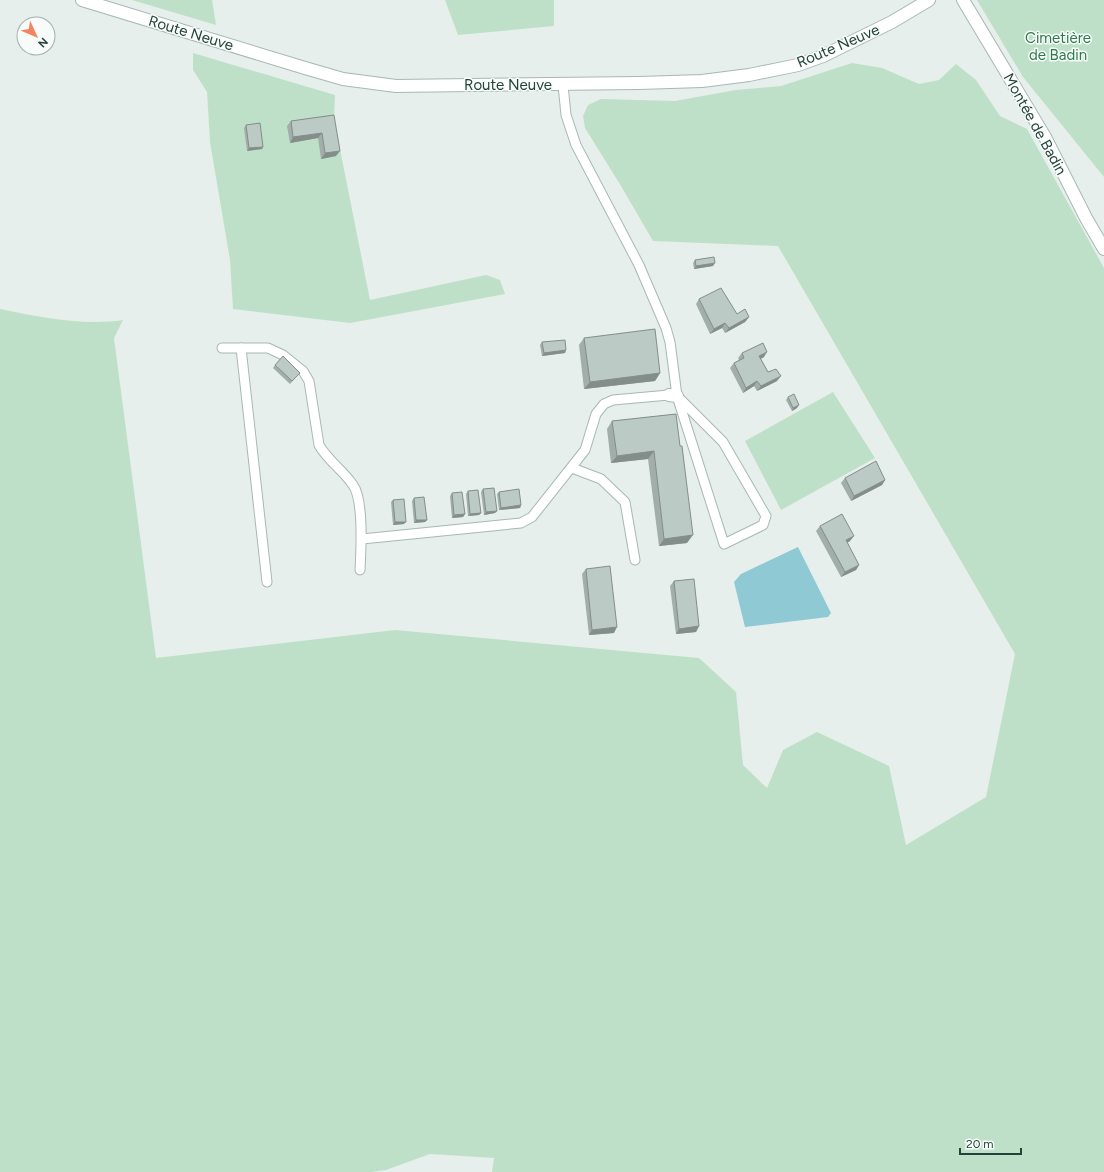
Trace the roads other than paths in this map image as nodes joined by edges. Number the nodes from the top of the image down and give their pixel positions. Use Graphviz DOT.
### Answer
graph roads {
  1 [pos="82,0"];
  2 [pos="929,0"];
  3 [pos="963,0"];
  4 [pos="563,85"];
  5 [pos="1104,249"];
  6 [pos="222,348"];
  7 [pos="241,348"];
  8 [pos="673,396"];
  9 [pos="572,468"];
  10 [pos="362,539"];
  11 [pos="635,560"];
  12 [pos="360,570"];
  13 [pos="267,582"];
  1 -- 4 [label="street, Route Neuve"];
  2 -- 4 [label="street, Route Neuve"];
  3 -- 5 [label="street, Montée de Badin"];
  4 -- 8 [label="lane"];
  6 -- 7 [label="lane"];
  7 -- 10 [label="lane"];
  7 -- 13 [label="lane"];
  8 -- 8 [label="lane"];
  8 -- 9 [label="lane"];
  9 -- 10 [label="lane"];
  9 -- 11 [label="lane"];
  10 -- 12 [label="lane"];
}
